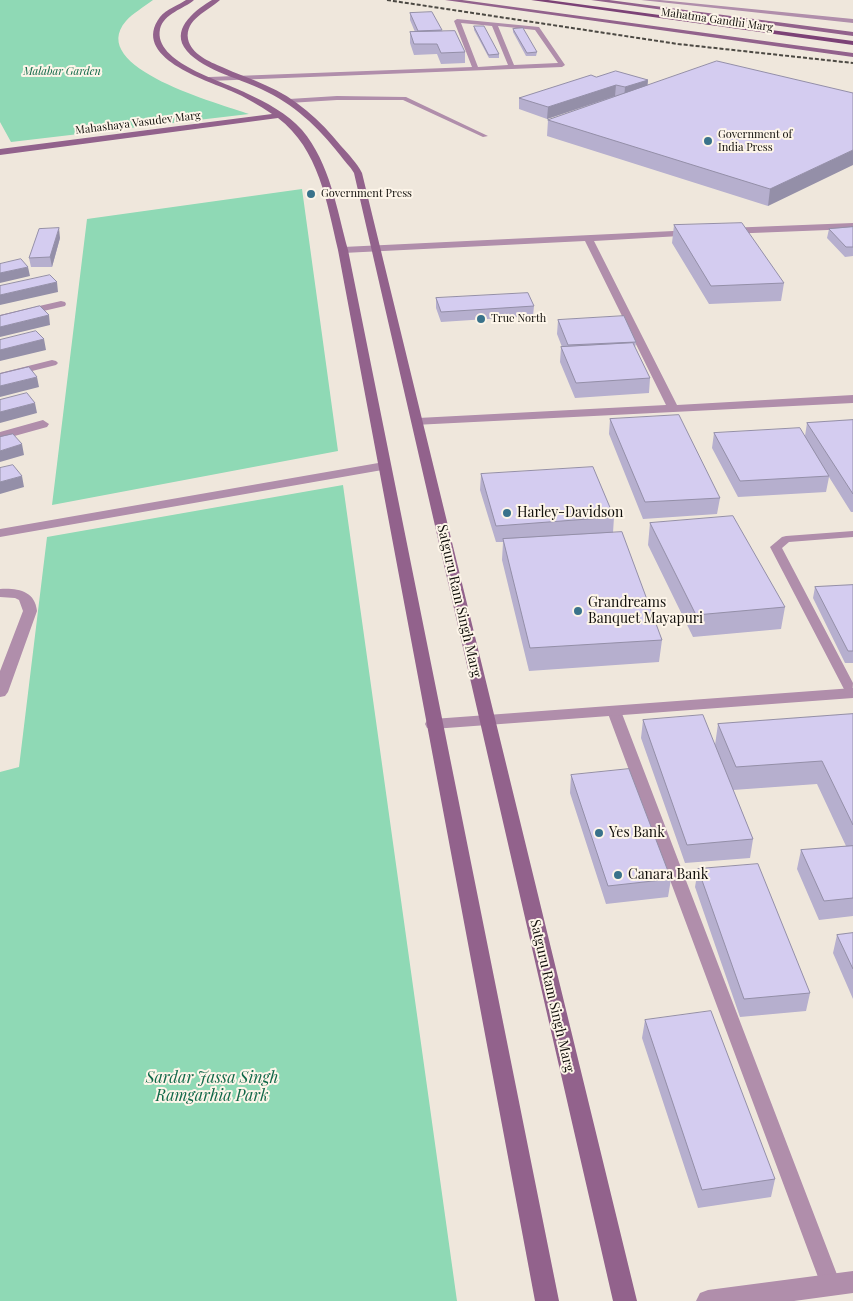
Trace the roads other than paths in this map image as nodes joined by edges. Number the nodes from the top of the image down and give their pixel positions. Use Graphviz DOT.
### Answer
graph roads {
  1 [pos="177,0"];
  2 [pos="190,0"];
  3 [pos="448,0"];
  4 [pos="490,0"];
  5 [pos="534,0"];
  6 [pos="554,0"];
  7 [pos="594,0"];
  8 [pos="644,0"];
  9 [pos="216,1"];
  10 [pos="164,16"];
  11 [pos="853,21"];
  12 [pos="494,24"];
  13 [pos="853,34"];
  14 [pos="853,41"];
  15 [pos="853,48"];
  16 [pos="853,55"];
  17 [pos="512,67"];
  18 [pos="476,69"];
  19 [pos="241,78"];
  20 [pos="209,79"];
  21 [pos="289,101"];
  22 [pos="305,110"];
  23 [pos="278,115"];
  24 [pos="485,136"];
  25 [pos="0,152"];
  26 [pos="853,226"];
  27 [pos="588,238"];
  28 [pos="378,247"];
  29 [pos="343,250"];
  30 [pos="61,304"];
  31 [pos="0,318"];
  32 [pos="52,363"];
  33 [pos="0,376"];
  34 [pos="853,399"];
  35 [pos="673,408"];
  36 [pos="418,422"];
  37 [pos="43,424"];
  38 [pos="0,436"];
  39 [pos="384,466"];
  40 [pos="0,533"];
  41 [pos="853,534"];
  42 [pos="0,593"];
  43 [pos="0,692"];
  44 [pos="852,693"];
  45 [pos="614,711"];
  46 [pos="487,721"];
  47 [pos="434,724"];
  48 [pos="842,1283"];
  49 [pos="547,1301"];
  50 [pos="625,1301"];
  51 [pos="708,1301"];
  1 -- 10 [label="main road"];
  2 -- 10 [label="main road"];
  3 -- 16 [label="main road"];
  4 -- 15 [label="main road, Mahatma Gandhi Marg"];
  5 -- 14 [label="main road, Mahatma Gandhi Marg"];
  6 -- 14 [label="main road, Mahatma Gandhi Marg"];
  7 -- 13 [label="main road, Mahatma Gandhi Marg"];
  8 -- 11 [label="lane"];
  9 -- 19 [label="main road, Satguru Ram Singh Marg"];
  10 -- 20 [label="main road"];
  12 -- 17 [label="lane"];
  12 -- 17 [label="lane"];
  12 -- 18 [label="lane"];
  17 -- 18 [label="lane"];
  18 -- 19 [label="lane"];
  19 -- 20 [label="lane"];
  19 -- 21 [label="main road, Satguru Ram Singh Marg"];
  20 -- 23 [label="main road"];
  21 -- 22 [label="main road, Satguru Ram Singh Marg"];
  21 -- 24 [label="lane"];
  22 -- 23 [label="main road, Mahashaya Vasudev Marg"];
  22 -- 28 [label="main road, Satguru Ram Singh Marg"];
  23 -- 25 [label="main road, Mahashaya Vasudev Marg"];
  23 -- 29 [label="main road"];
  26 -- 27 [label="street"];
  27 -- 28 [label="street"];
  27 -- 35 [label="street"];
  28 -- 29 [label="street"];
  28 -- 36 [label="main road, Satguru Ram Singh Marg"];
  29 -- 39 [label="main road"];
  30 -- 31 [label="street"];
  32 -- 33 [label="street"];
  34 -- 35 [label="street"];
  35 -- 36 [label="street"];
  36 -- 46 [label="main road, Satguru Ram Singh Marg"];
  37 -- 38 [label="street"];
  39 -- 40 [label="street"];
  39 -- 47 [label="main road"];
  41 -- 44 [label="lane"];
  42 -- 43 [label="street"];
  44 -- 45 [label="street"];
  45 -- 46 [label="street"];
  45 -- 48 [label="lane"];
  46 -- 47 [label="street"];
  46 -- 50 [label="main road, Satguru Ram Singh Marg"];
  47 -- 49 [label="main road"];
  48 -- 51 [label="street"];
}
